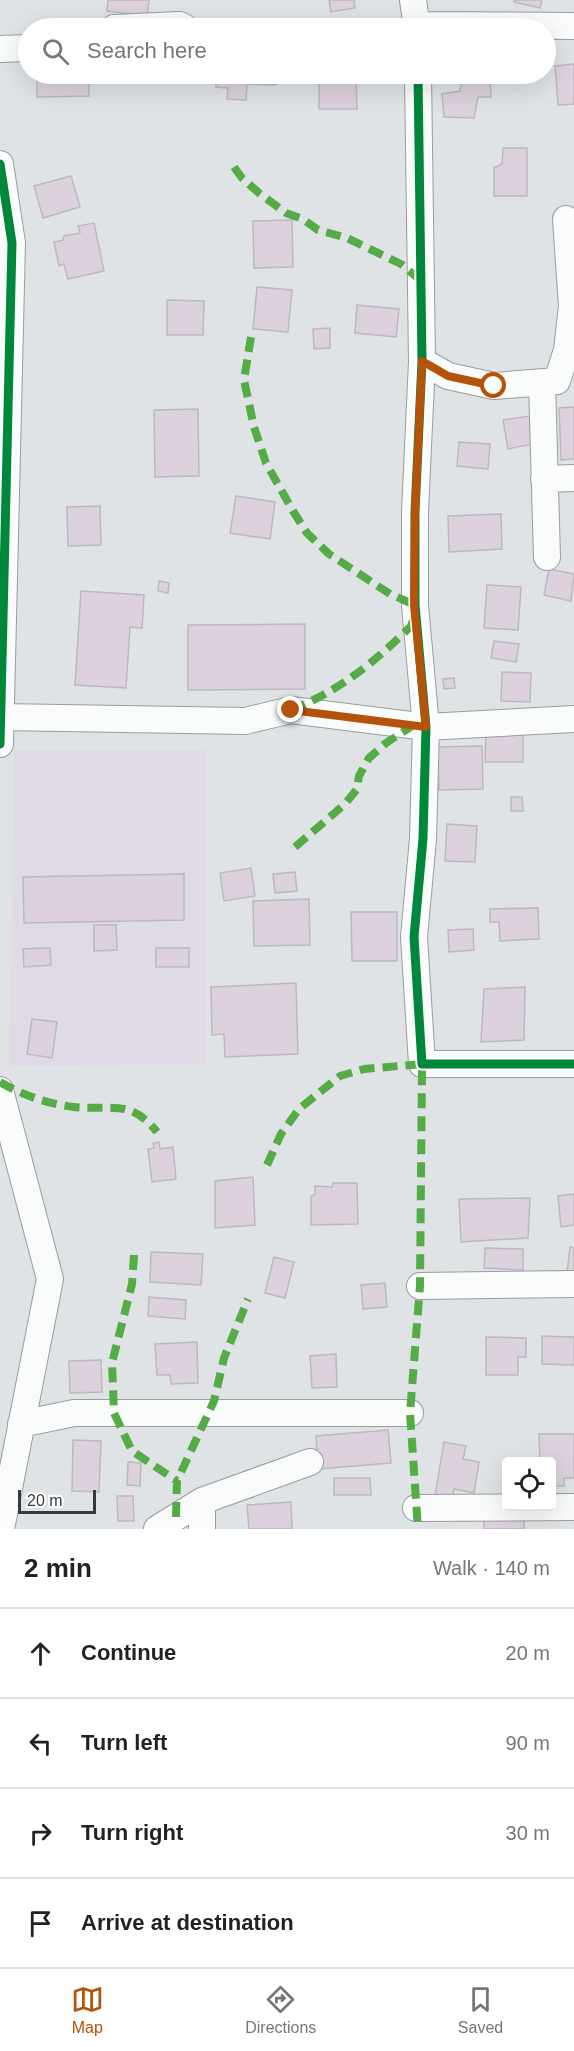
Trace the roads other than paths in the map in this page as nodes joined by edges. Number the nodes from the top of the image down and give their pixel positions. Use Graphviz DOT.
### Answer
graph roads {
  1 [pos="413,0"];
  2 [pos="416,18"];
  3 [pos="556,26"];
  4 [pos="574,26"];
  5 [pos="18,48"];
  6 [pos="0,49"];
  7 [pos="418,84"];
  8 [pos="0,164"];
  9 [pos="566,219"];
  10 [pos="571,246"];
  11 [pos="422,361"];
  12 [pos="558,381"];
  13 [pos="574,478"];
  14 [pos="544,479"];
  15 [pos="548,557"];
  16 [pos="1,717"];
  17 [pos="574,719"];
  18 [pos="426,727"];
  19 [pos="0,744"];
  20 [pos="574,1064"];
  21 [pos="0,1090"];
  22 [pos="574,1284"];
  23 [pos="420,1286"];
  24 [pos="410,1413"];
  25 [pos="21,1424"];
  26 [pos="310,1462"];
  27 [pos="202,1501"];
  28 [pos="574,1507"];
  29 [pos="416,1508"];
  30 [pos="1,1529"];
  31 [pos="157,1529"];
  32 [pos="202,1529"];
  1 -- 2 [label="street"];
  3 -- 4 [label="street"];
  5 -- 6 [label="street"];
  7 -- 11 [label="street"];
  8 -- 16 [label="street"];
  9 -- 10 [label="street"];
  10 -- 12 [label="street"];
  11 -- 12 [label="street"];
  11 -- 18 [label="street"];
  12 -- 14 [label="street"];
  13 -- 14 [label="street"];
  14 -- 15 [label="street"];
  16 -- 18 [label="street"];
  16 -- 19 [label="street"];
  17 -- 18 [label="street"];
  18 -- 20 [label="street"];
  21 -- 25 [label="street"];
  22 -- 23 [label="street"];
  24 -- 25 [label="street"];
  25 -- 30 [label="street"];
  26 -- 27 [label="street"];
  27 -- 31 [label="street"];
  27 -- 32 [label="street"];
  28 -- 29 [label="street"];
}
